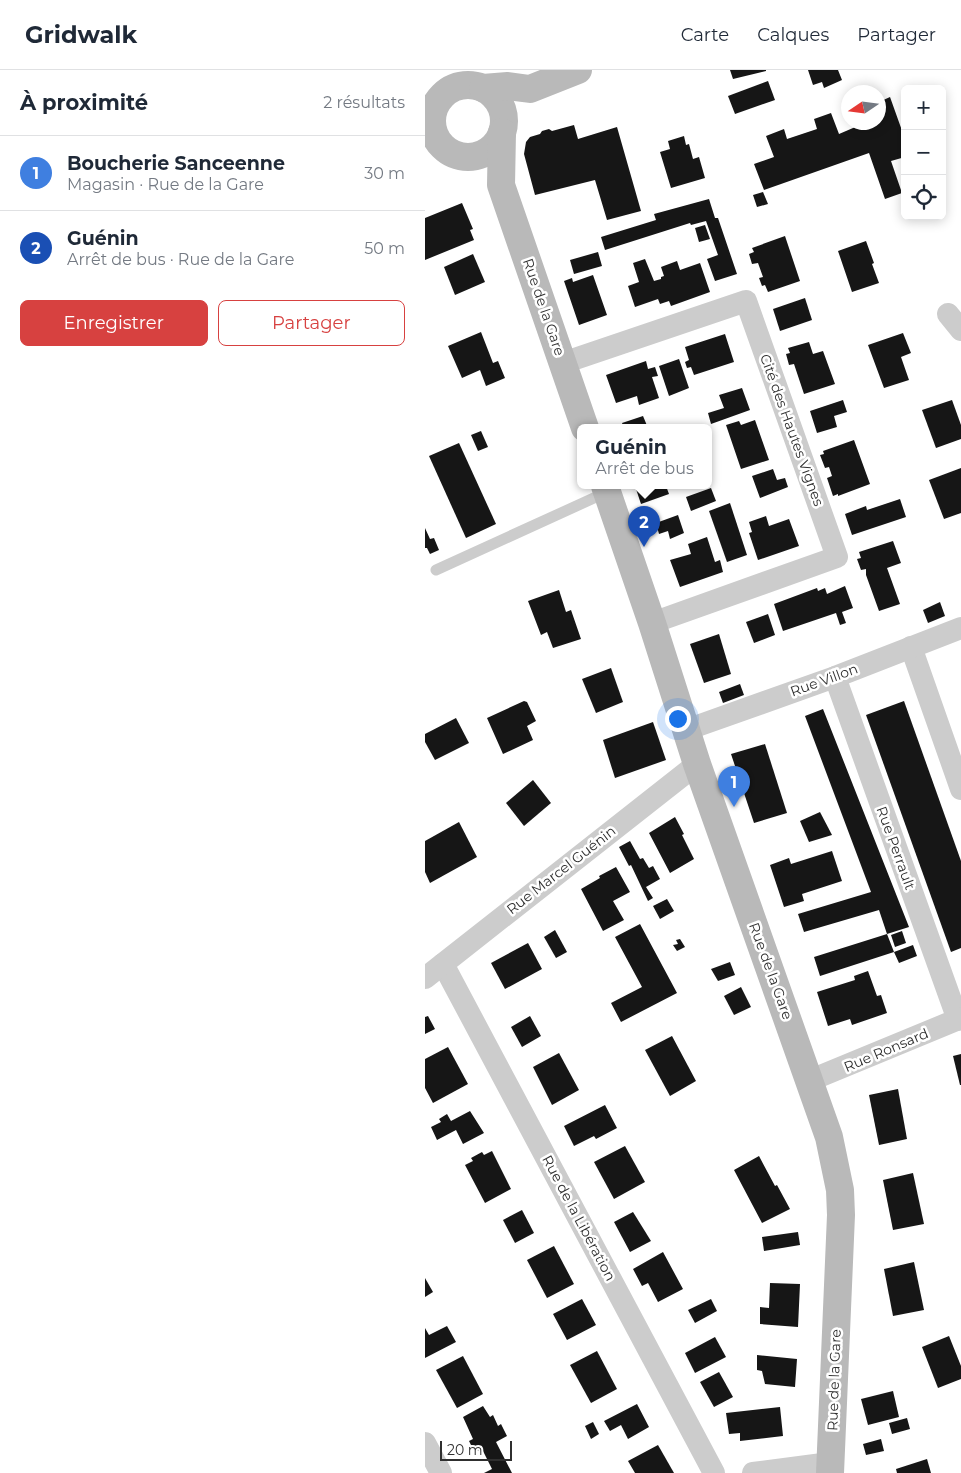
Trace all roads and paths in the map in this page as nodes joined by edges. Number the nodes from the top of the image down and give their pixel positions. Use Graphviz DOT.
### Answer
graph roads {
  1 [pos="578,70"];
  2 [pos="474,81"];
  3 [pos="530,89"];
  4 [pos="437,96"];
  5 [pos="503,128"];
  6 [pos="439,146"];
  7 [pos="501,185"];
  8 [pos="563,363"];
  9 [pos="584,424"];
  10 [pos="606,489"];
  11 [pos="436,570"];
  12 [pos="652,623"];
  13 [pos="961,628"];
  14 [pos="911,647"];
  15 [pos="835,677"];
  16 [pos="686,730"];
  17 [pos="697,764"];
  18 [pos="961,789"];
  19 [pos="443,964"];
  20 [pos="425,978"];
  21 [pos="959,1019"];
  22 [pos="811,1080"];
  23 [pos="425,1443"];
  24 [pos="830,1468"];
  25 [pos="441,1473"];
  26 [pos="714,1473"];
  27 [pos="753,1473"];
  1 -- 3 [label="street"];
  2 -- 3 [label="street"];
  2 -- 4 [label="street"];
  2 -- 5 [label="street"];
  3 -- 5 [label="street"];
  4 -- 6 [label="street"];
  5 -- 6 [label="street"];
  5 -- 7 [label="street, Rue de la Gare"];
  6 -- 7 [label="street"];
  7 -- 8 [label="street, Rue de la Gare"];
  8 -- 9 [label="street, Rue de la Gare"];
  8 -- 12 [label="street, Cité des Hautes Vignes"];
  10 -- 11 [label="lane"];
  10 -- 12 [label="street, Rue de la Gare"];
  12 -- 16 [label="street, Rue de la Gare"];
  13 -- 14 [label="street, Rue Villon"];
  14 -- 15 [label="street, Rue Villon"];
  14 -- 18 [label="street"];
  15 -- 16 [label="street, Rue Villon"];
  15 -- 21 [label="street, Rue Perrault"];
  16 -- 17 [label="street, Rue de la Gare"];
  17 -- 19 [label="street, Rue Marcel Guénin"];
  17 -- 22 [label="street, Rue de la Gare"];
  19 -- 20 [label="street, Rue Marcel Guénin"];
  19 -- 26 [label="street, Rue de la Libération"];
  21 -- 22 [label="street, Rue Ronsard"];
  22 -- 24 [label="street, Rue de la Gare"];
  23 -- 25 [label="street"];
  24 -- 27 [label="street"];
}
